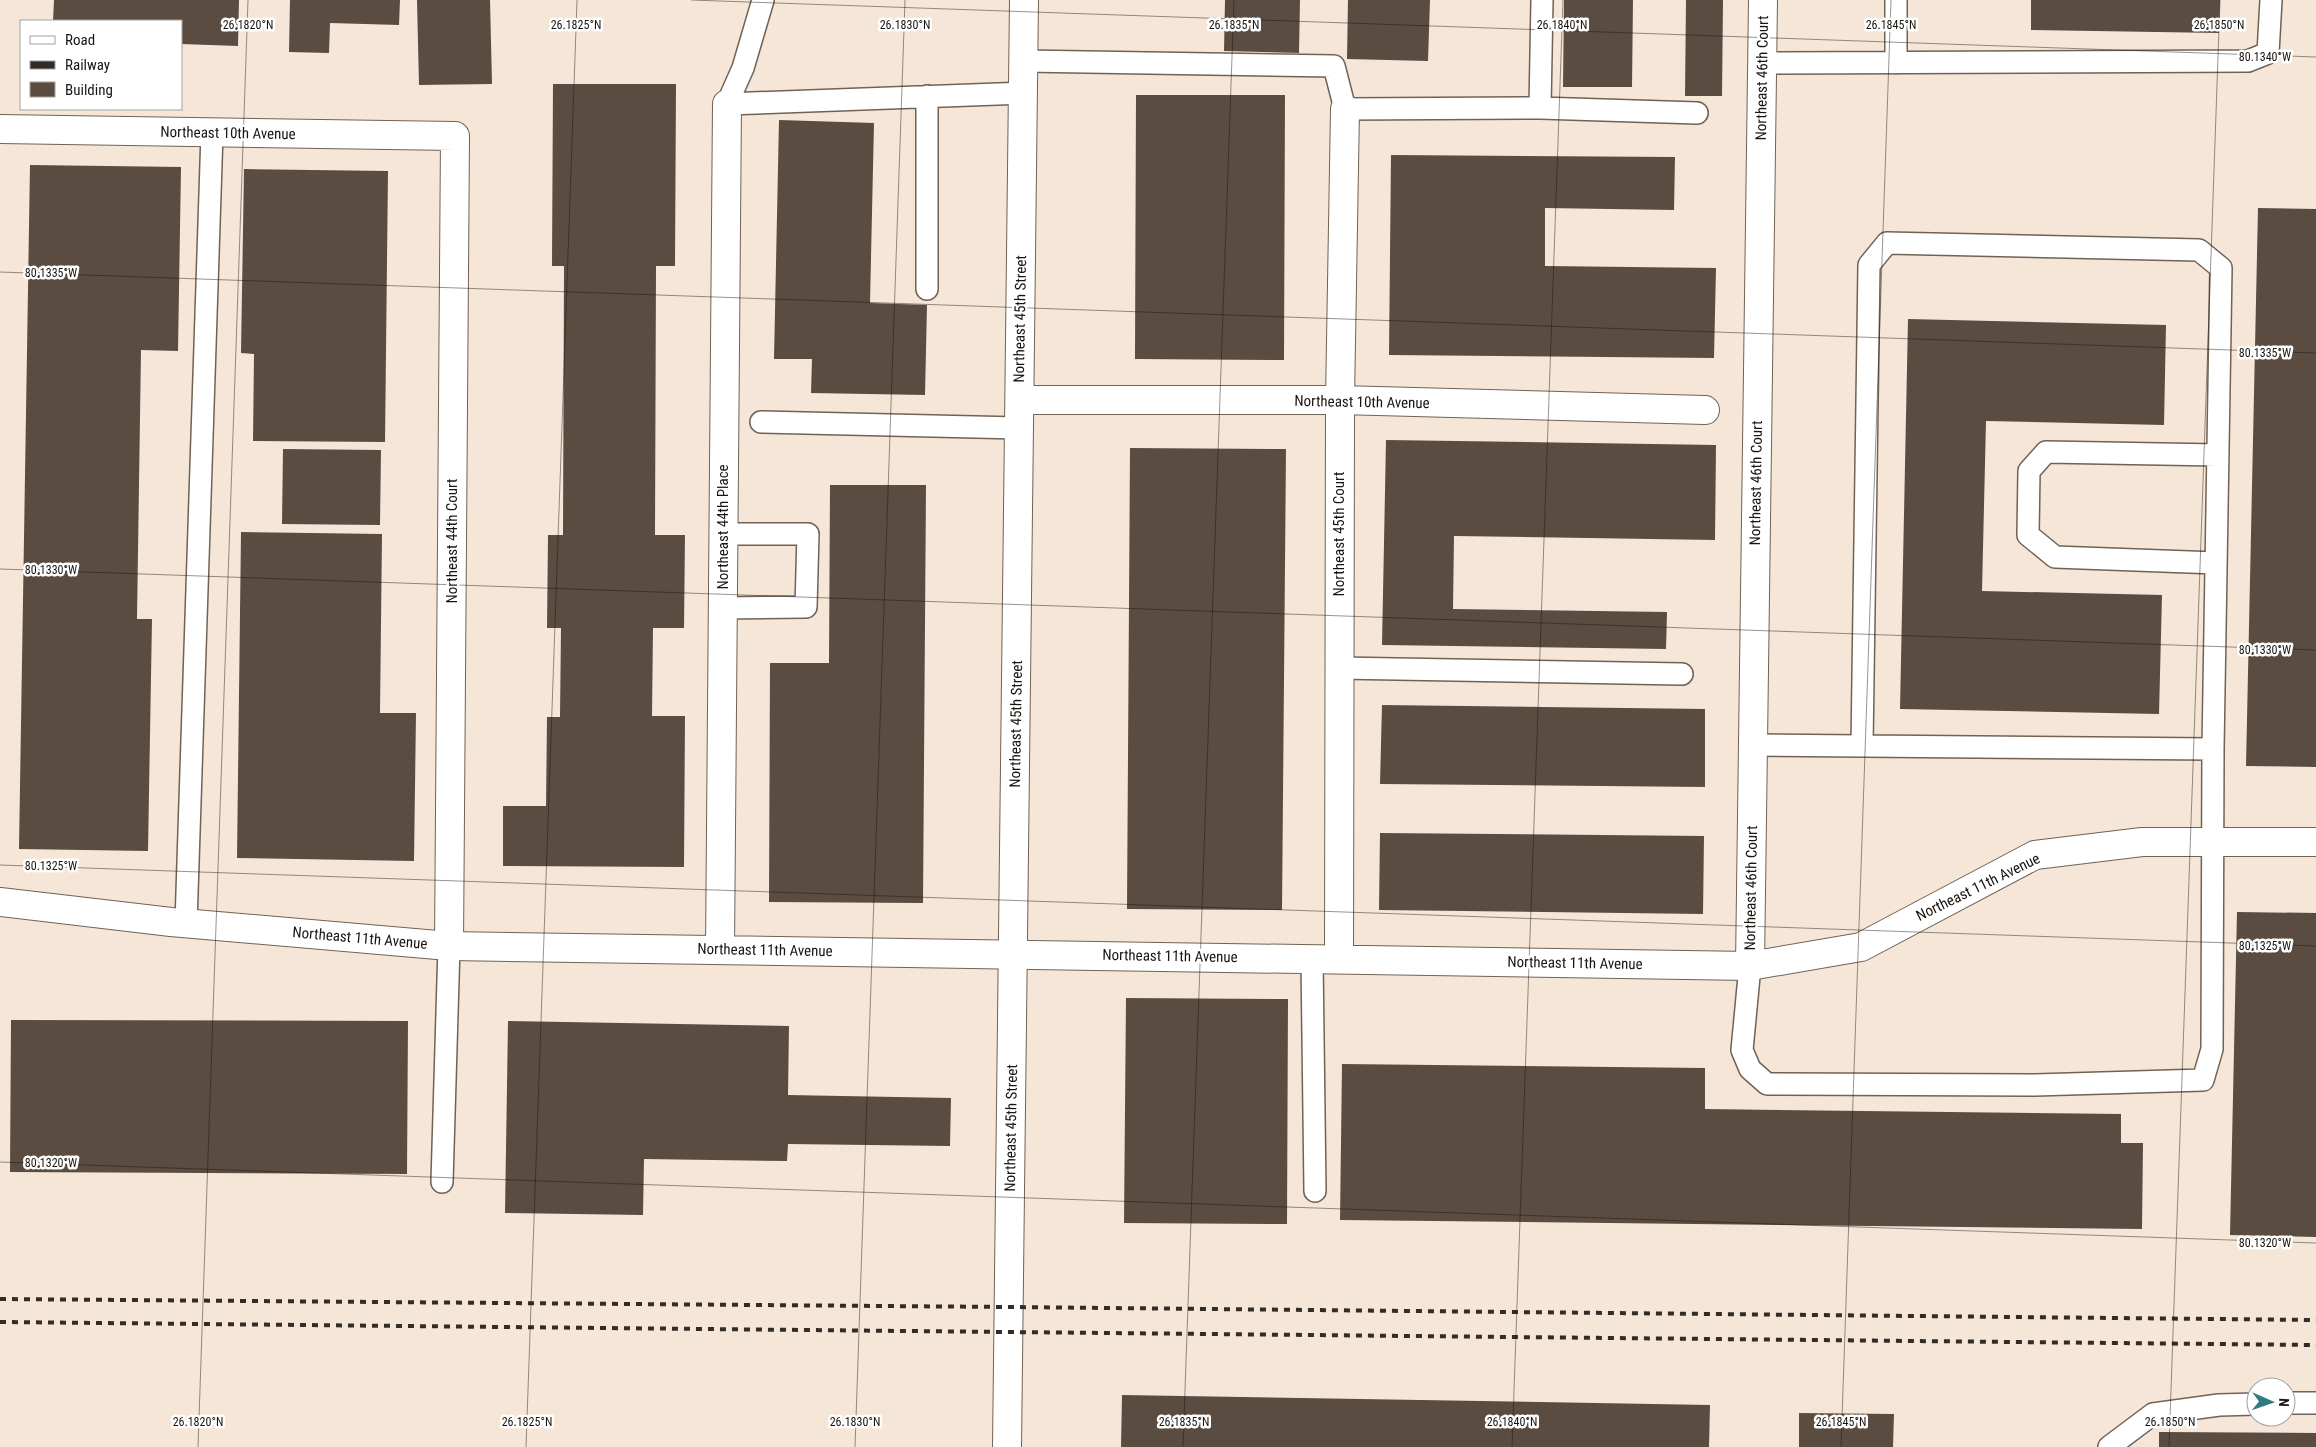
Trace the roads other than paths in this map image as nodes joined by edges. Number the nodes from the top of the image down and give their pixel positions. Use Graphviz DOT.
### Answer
graph roads {
  1 [pos="764,0"];
  2 [pos="1024,0"];
  3 [pos="1542,0"];
  4 [pos="1763,0"];
  5 [pos="1896,0"];
  6 [pos="2271,0"];
  7 [pos="1024,61"];
  8 [pos="1896,63"];
  9 [pos="1762,64"];
  10 [pos="1023,93"];
  11 [pos="927,96"];
  12 [pos="727,104"];
  13 [pos="1540,108"];
  14 [pos="1344,109"];
  15 [pos="1697,113"];
  16 [pos="0,129"];
  17 [pos="212,133"];
  18 [pos="455,136"];
  19 [pos="927,289"];
  20 [pos="1020,400"];
  21 [pos="1340,400"];
  22 [pos="1705,410"];
  23 [pos="761,422"];
  24 [pos="1019,428"];
  25 [pos="2218,455"];
  26 [pos="723,534"];
  27 [pos="2216,563"];
  28 [pos="722,608"];
  29 [pos="1339,668"];
  30 [pos="1682,674"];
  31 [pos="1753,745"];
  32 [pos="1862,746"];
  33 [pos="2213,749"];
  34 [pos="2213,842"];
  35 [pos="2316,842"];
  36 [pos="0,902"];
  37 [pos="186,923"];
  38 [pos="449,946"];
  39 [pos="720,950"];
  40 [pos="1013,953"];
  41 [pos="1325,959"];
  42 [pos="1750,966"];
  43 [pos="442,1182"];
  44 [pos="1315,1191"];
  45 [pos="2316,1403"];
  46 [pos="2246,1404"];
  47 [pos="2296,1404"];
  48 [pos="1007,1447"];
  49 [pos="2109,1447"];
  1 -- 12 [label="lane"];
  2 -- 7 [label="street, Northeast 45th Street"];
  3 -- 13 [label="lane"];
  4 -- 9 [label="street, Northeast 46th Court"];
  5 -- 8 [label="lane"];
  6 -- 8 [label="lane"];
  7 -- 10 [label="street, Northeast 45th Street"];
  7 -- 14 [label="lane"];
  8 -- 9 [label="lane"];
  9 -- 31 [label="street, Northeast 46th Court"];
  10 -- 11 [label="lane"];
  10 -- 20 [label="street, Northeast 45th Street"];
  11 -- 12 [label="lane"];
  11 -- 19 [label="lane"];
  12 -- 26 [label="street, Northeast 44th Place"];
  13 -- 14 [label="lane"];
  13 -- 15 [label="lane"];
  14 -- 21 [label="street, Northeast 45th Court"];
  16 -- 17 [label="street, Northeast 10th Avenue"];
  17 -- 18 [label="street, Northeast 10th Avenue"];
  17 -- 37 [label="lane"];
  18 -- 38 [label="street, Northeast 44th Court"];
  20 -- 21 [label="street, Northeast 10th Avenue"];
  20 -- 24 [label="street, Northeast 45th Street"];
  21 -- 22 [label="street, Northeast 10th Avenue"];
  21 -- 29 [label="street, Northeast 45th Court"];
  23 -- 24 [label="lane"];
  24 -- 40 [label="street, Northeast 45th Street"];
  25 -- 27 [label="lane"];
  25 -- 27 [label="lane"];
  25 -- 32 [label="lane"];
  26 -- 28 [label="street, Northeast 44th Place"];
  26 -- 28 [label="lane"];
  27 -- 33 [label="lane"];
  28 -- 39 [label="street, Northeast 44th Place"];
  29 -- 30 [label="lane"];
  29 -- 41 [label="street, Northeast 45th Court"];
  31 -- 32 [label="lane"];
  31 -- 42 [label="street, Northeast 46th Court"];
  32 -- 33 [label="lane"];
  33 -- 34 [label="lane"];
  34 -- 35 [label="street, Northeast 11th Avenue"];
  34 -- 42 [label="street, Northeast 11th Avenue"];
  34 -- 42 [label="lane"];
  36 -- 37 [label="street, Northeast 11th Avenue"];
  37 -- 38 [label="street, Northeast 11th Avenue"];
  38 -- 39 [label="street, Northeast 11th Avenue"];
  38 -- 43 [label="lane"];
  39 -- 40 [label="street, Northeast 11th Avenue"];
  40 -- 41 [label="street, Northeast 11th Avenue"];
  40 -- 48 [label="street, Northeast 45th Street"];
  41 -- 42 [label="street, Northeast 11th Avenue"];
  41 -- 44 [label="lane"];
  45 -- 47 [label="lane"];
  46 -- 49 [label="lane"];
}
